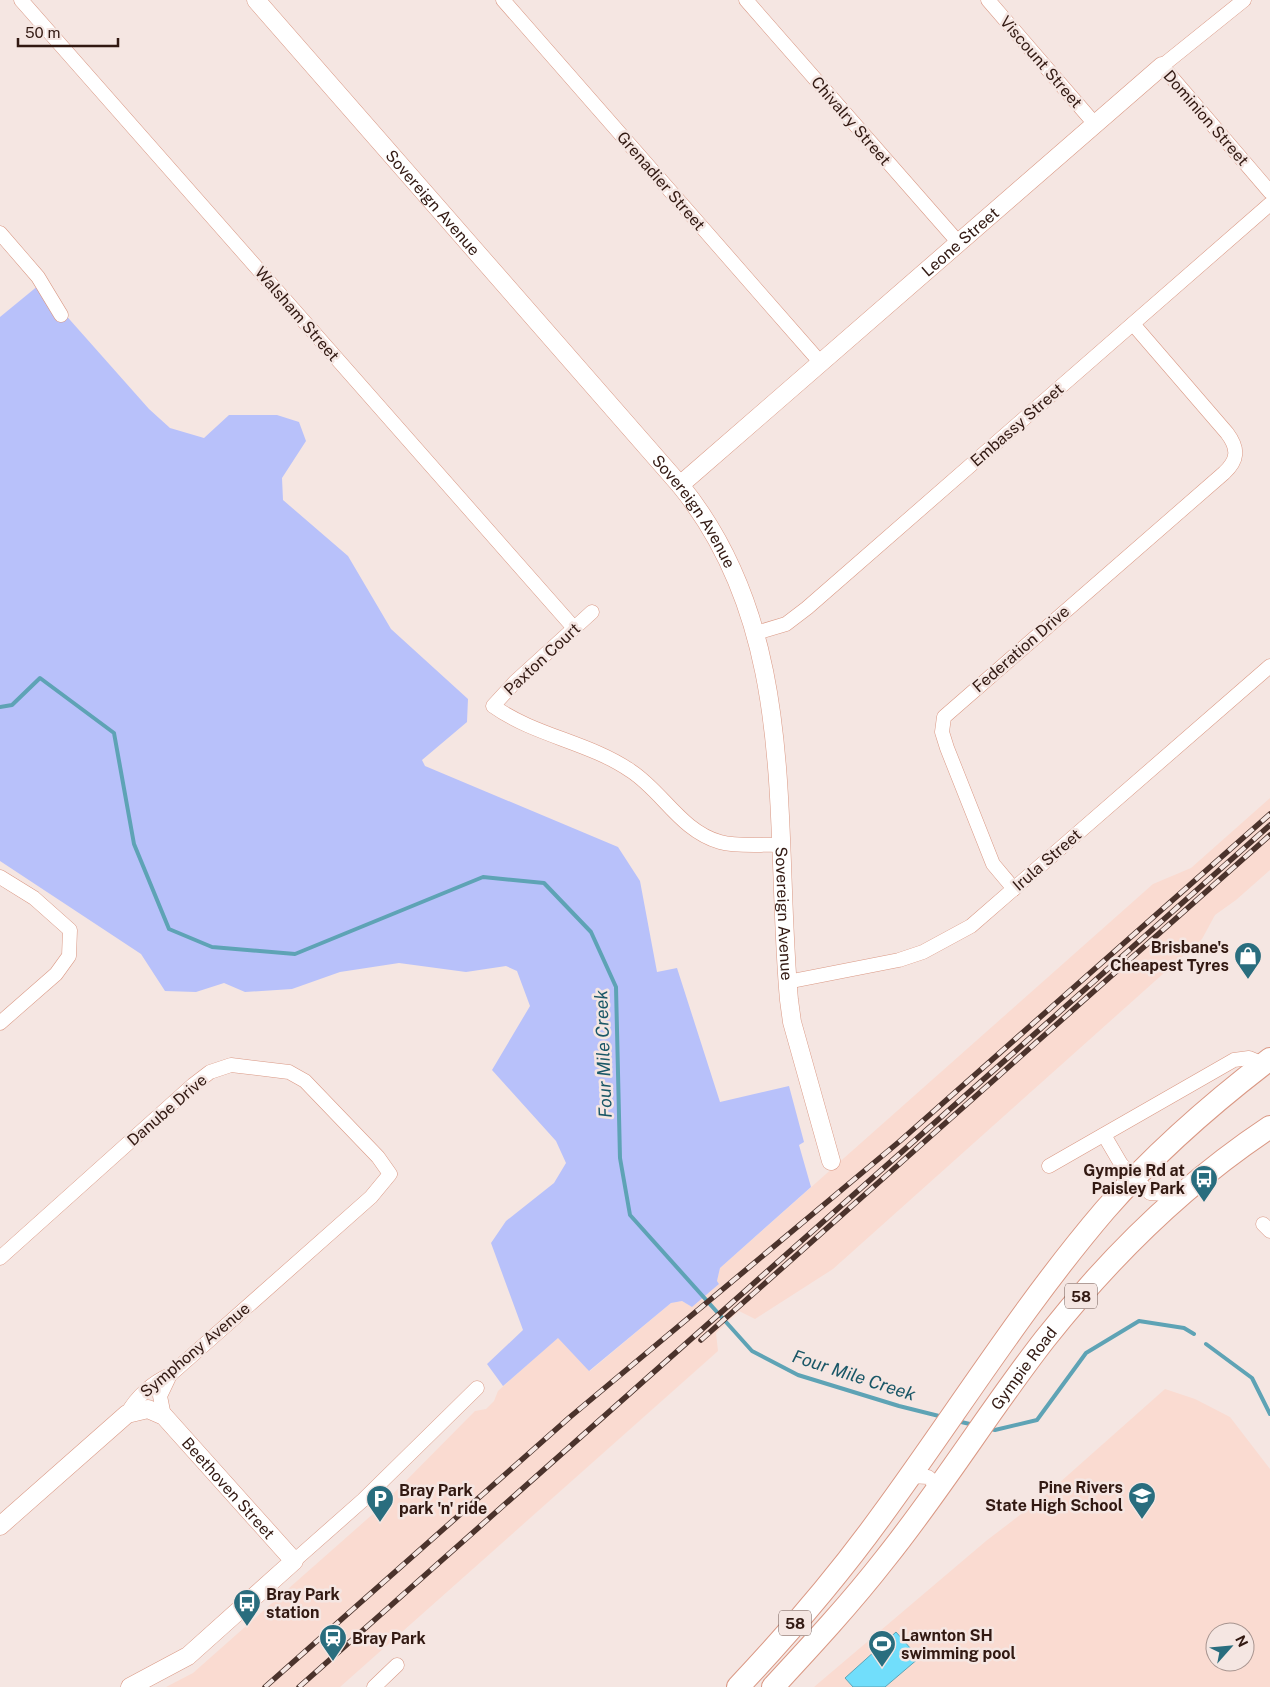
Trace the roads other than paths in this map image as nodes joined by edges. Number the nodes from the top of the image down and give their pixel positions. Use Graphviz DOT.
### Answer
graph roads {
  1 [pos="21,0"];
  2 [pos="256,0"];
  3 [pos="503,0"];
  4 [pos="746,0"];
  5 [pos="988,0"];
  6 [pos="1244,0"];
  7 [pos="1162,66"];
  8 [pos="1094,123"];
  9 [pos="1270,192"];
  10 [pos="1270,204"];
  11 [pos="0,234"];
  12 [pos="958,242"];
  13 [pos="60,315"];
  14 [pos="1133,324"];
  15 [pos="820,362"];
  16 [pos="680,484"];
  17 [pos="592,612"];
  18 [pos="574,628"];
  19 [pos="756,633"];
  20 [pos="1270,666"];
  21 [pos="781,844"];
  22 [pos="0,876"];
  23 [pos="1014,889"];
  24 [pos="787,982"];
  25 [pos="0,1022"];
  26 [pos="1266,1061"];
  27 [pos="1270,1127"];
  28 [pos="1104,1135"];
  29 [pos="831,1161"];
  30 [pos="1050,1166"];
  31 [pos="390,1174"];
  32 [pos="1134,1178"];
  33 [pos="1182,1195"];
  34 [pos="0,1258"];
  35 [pos="170,1375"];
  36 [pos="477,1388"];
  37 [pos="126,1414"];
  38 [pos="164,1416"];
  39 [pos="910,1476"];
  40 [pos="939,1488"];
  41 [pos="0,1526"];
  42 [pos="294,1561"];
  43 [pos="397,1665"];
  44 [pos="130,1687"];
  45 [pos="374,1687"];
  46 [pos="738,1687"];
  47 [pos="773,1687"];
  1 -- 18 [label="street, Walsham Street"];
  2 -- 16 [label="street, Sovereign Avenue"];
  3 -- 15 [label="street, Grenadier Street"];
  4 -- 12 [label="street, Chivalry Street"];
  5 -- 8 [label="street, Viscount Street"];
  6 -- 7 [label="street, Leone Street"];
  7 -- 8 [label="street, Leone Street"];
  7 -- 9 [label="street, Dominion Street"];
  8 -- 12 [label="street, Leone Street"];
  10 -- 14 [label="street, Embassy Street"];
  11 -- 13 [label="street"];
  12 -- 15 [label="street, Leone Street"];
  14 -- 19 [label="street, Embassy Street"];
  14 -- 23 [label="street, Federation Drive"];
  15 -- 16 [label="street, Leone Street"];
  16 -- 19 [label="street, Sovereign Avenue"];
  17 -- 18 [label="street, Paxton Court"];
  18 -- 21 [label="street, Paxton Court"];
  19 -- 21 [label="street, Sovereign Avenue"];
  20 -- 23 [label="street, Irula Street"];
  21 -- 24 [label="street, Sovereign Avenue"];
  22 -- 25 [label="street"];
  23 -- 24 [label="street, Irula Street"];
  24 -- 29 [label="street, Sovereign Avenue"];
  26 -- 28 [label="street, Gympie Road"];
  26 -- 32 [label="highway, Gympie Road / 58"];
  27 -- 33 [label="highway, Gympie Road / 58"];
  28 -- 30 [label="street, Gympie Road"];
  28 -- 32 [label="street"];
  31 -- 34 [label="street, Danube Drive"];
  31 -- 35 [label="street, Symphony Avenue"];
  32 -- 33 [label="street"];
  32 -- 39 [label="highway, Gympie Road / 58"];
  33 -- 40 [label="highway, Gympie Road / 58"];
  35 -- 37 [label="street, Symphony Avenue"];
  35 -- 38 [label="street"];
  36 -- 42 [label="street"];
  37 -- 38 [label="street"];
  37 -- 41 [label="street, Symphony Avenue"];
  38 -- 42 [label="street, Beethoven Street"];
  39 -- 40 [label="street"];
  39 -- 46 [label="highway, Gympie Road / 58"];
  40 -- 47 [label="highway, Gympie Road / 58"];
  42 -- 44 [label="street"];
  43 -- 45 [label="street"];
}
